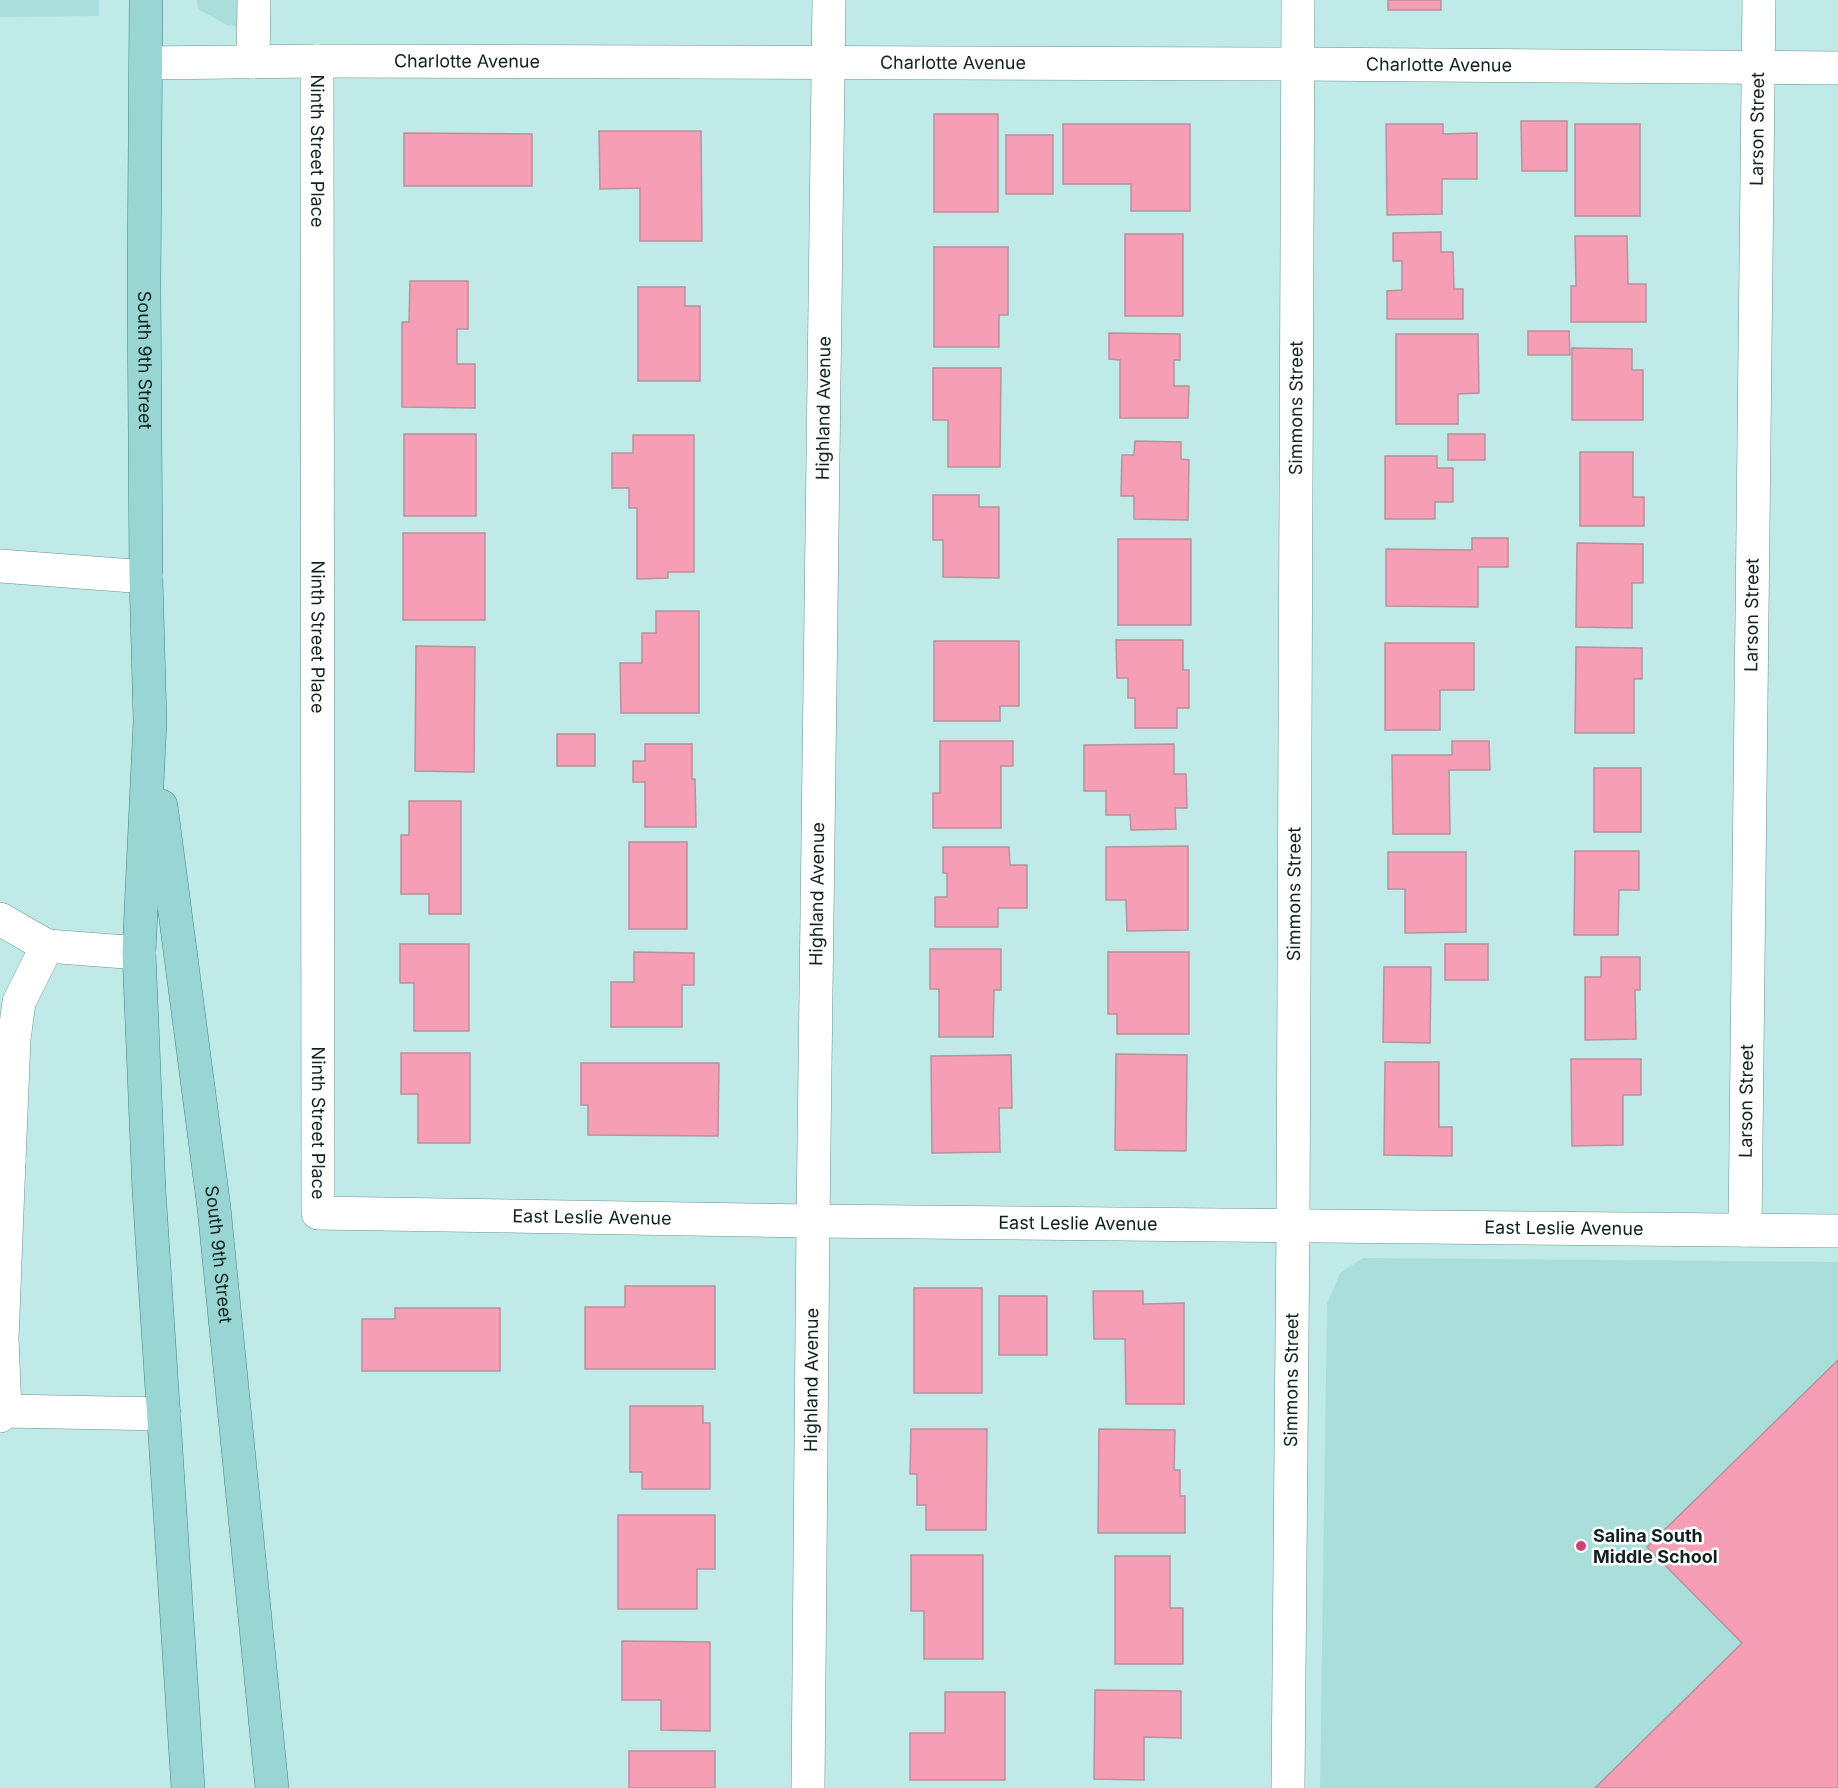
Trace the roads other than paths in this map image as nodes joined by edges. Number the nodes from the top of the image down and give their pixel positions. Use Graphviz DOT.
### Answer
graph roads {
  1 [pos="146,0"];
  2 [pos="254,0"];
  3 [pos="829,0"];
  4 [pos="1298,0"];
  5 [pos="1759,0"];
  6 [pos="253,62"];
  7 [pos="317,62"];
  8 [pos="146,63"];
  9 [pos="829,63"];
  10 [pos="1298,64"];
  11 [pos="1760,66"];
  12 [pos="1838,68"];
  13 [pos="0,566"];
  14 [pos="146,576"];
  15 [pos="150,721"];
  16 [pos="0,919"];
  17 [pos="47,946"];
  18 [pos="139,953"];
  19 [pos="4,1158"];
  20 [pos="318,1213"];
  21 [pos="813,1221"];
  22 [pos="1293,1225"];
  23 [pos="1745,1230"];
  24 [pos="1838,1231"];
  25 [pos="3,1413"];
  26 [pos="164,1414"];
  27 [pos="188,1788"];
  28 [pos="272,1788"];
  29 [pos="808,1788"];
  30 [pos="1288,1788"];
  1 -- 8 [label="main road, South 9th Street"];
  2 -- 6 [label="street"];
  3 -- 9 [label="street, Highland Avenue"];
  4 -- 10 [label="street, Simmons Street"];
  5 -- 11 [label="street, Larson Street"];
  6 -- 7 [label="street, Charlotte Avenue"];
  6 -- 8 [label="street, Charlotte Avenue"];
  7 -- 9 [label="street, Charlotte Avenue"];
  7 -- 20 [label="street, Ninth Street Place"];
  8 -- 14 [label="main road, South 9th Street"];
  9 -- 10 [label="street, Charlotte Avenue"];
  9 -- 21 [label="street, Highland Avenue"];
  10 -- 11 [label="street, Charlotte Avenue"];
  10 -- 22 [label="street, Simmons Street"];
  11 -- 12 [label="street, Charlotte Avenue"];
  11 -- 23 [label="street, Larson Street"];
  13 -- 14 [label="street"];
  14 -- 15 [label="main road, South 9th Street"];
  15 -- 18 [label="main road, South 9th Street"];
  15 -- 28 [label="main road, South 9th Street"];
  16 -- 17 [label="street"];
  17 -- 18 [label="street"];
  17 -- 19 [label="street"];
  18 -- 26 [label="main road, South 9th Street"];
  19 -- 25 [label="street"];
  20 -- 21 [label="street, East Leslie Avenue"];
  21 -- 22 [label="street, East Leslie Avenue"];
  21 -- 29 [label="street, Highland Avenue"];
  22 -- 23 [label="street, East Leslie Avenue"];
  22 -- 30 [label="street, Simmons Street"];
  23 -- 24 [label="street, East Leslie Avenue"];
  25 -- 26 [label="street"];
  26 -- 27 [label="main road, South 9th Street"];
}
